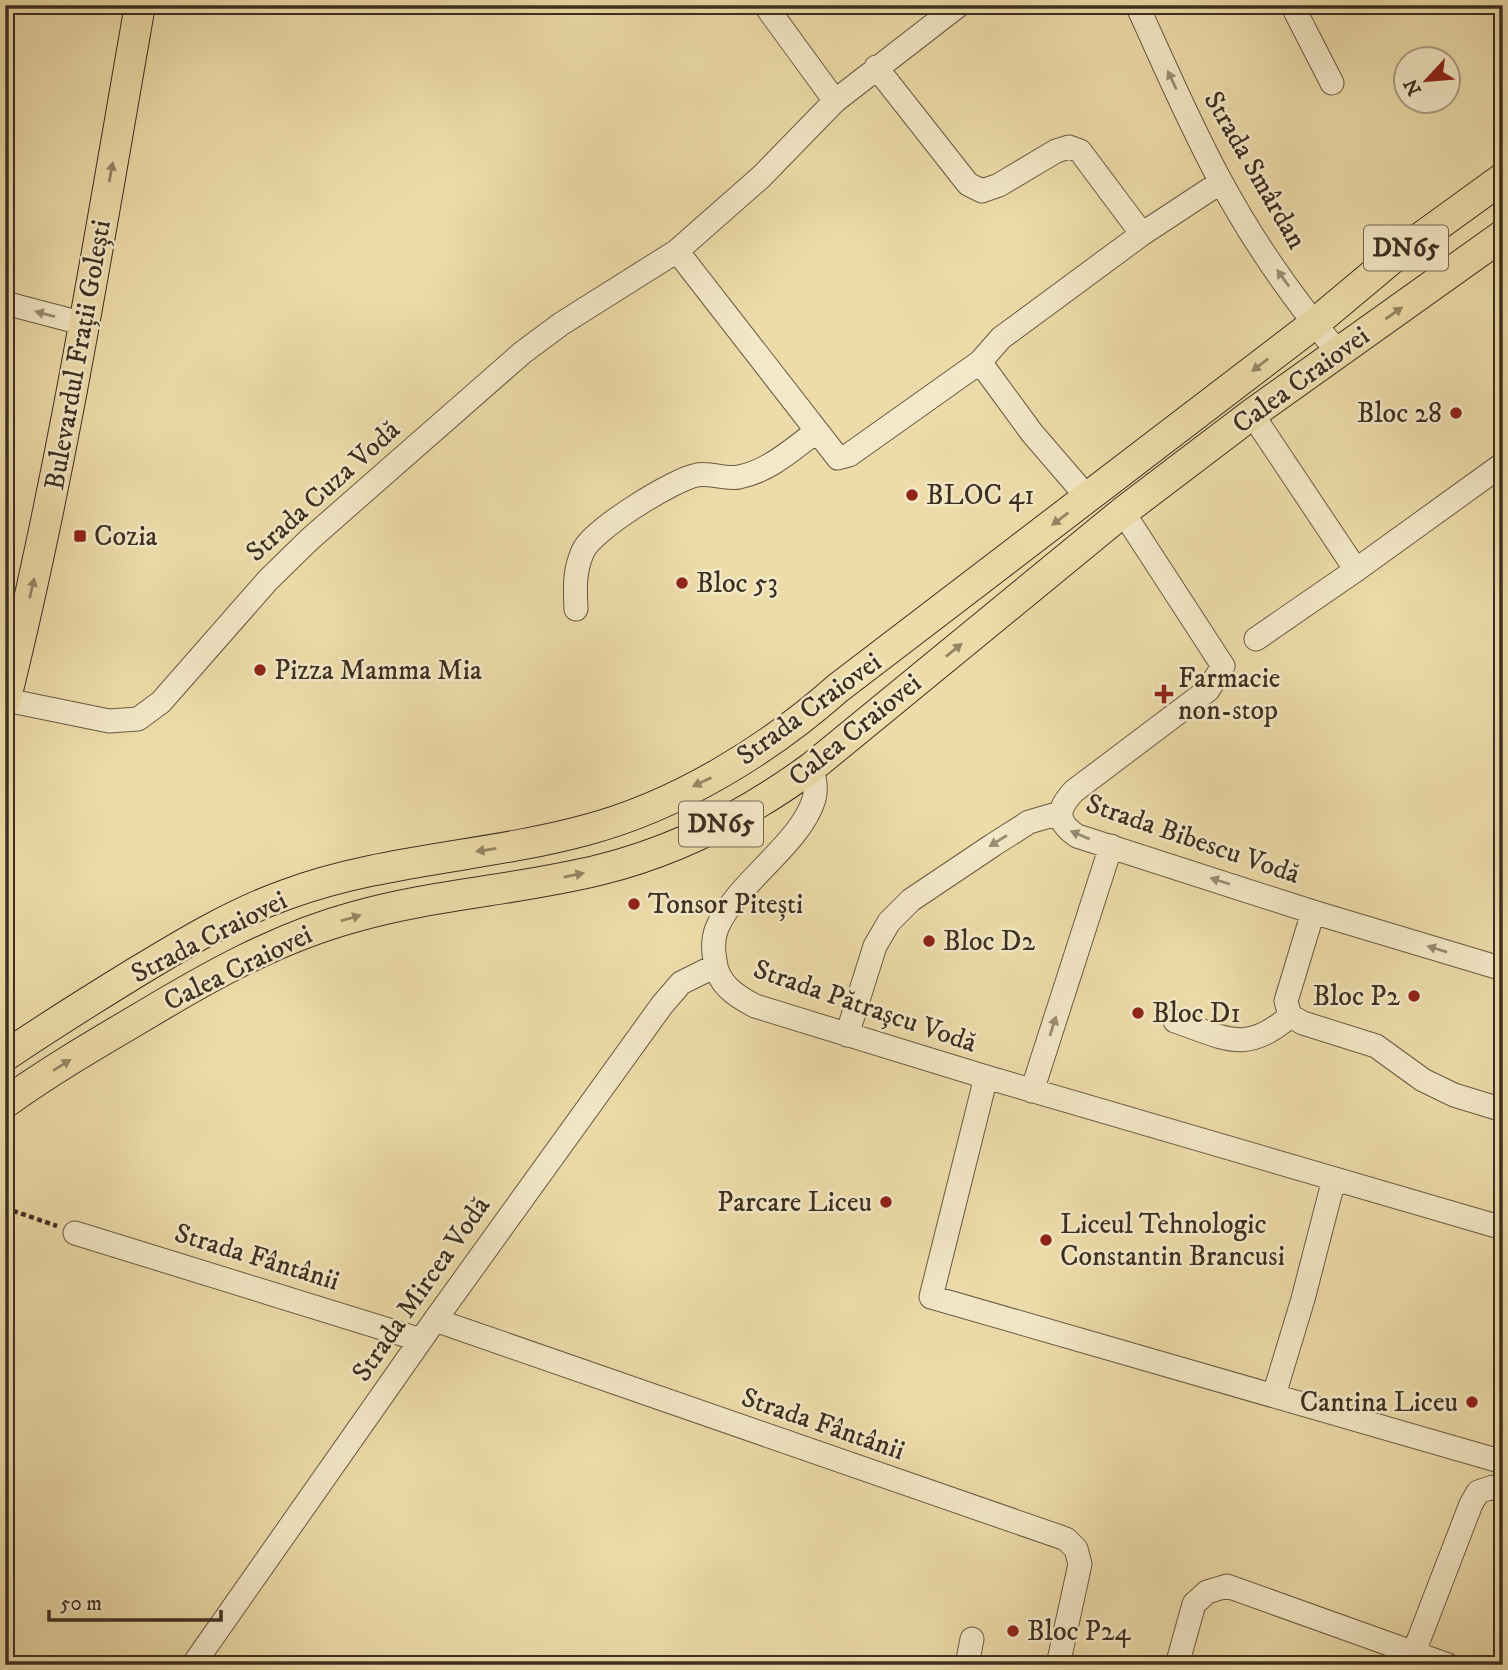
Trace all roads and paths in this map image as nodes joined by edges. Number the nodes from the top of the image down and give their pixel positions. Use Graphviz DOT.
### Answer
graph roads {
  1 [pos="139,5"];
  2 [pos="765,5"];
  3 [pos="959,5"];
  4 [pos="1137,5"];
  5 [pos="1292,5"];
  6 [pos="876,67"];
  7 [pos="1332,83"];
  8 [pos="835,101"];
  9 [pos="1503,178"];
  10 [pos="1221,182"];
  11 [pos="1142,234"];
  12 [pos="1503,234"];
  13 [pos="677,251"];
  14 [pos="5,303"];
  15 [pos="85,324"];
  16 [pos="1314,324"];
  17 [pos="1338,352"];
  18 [pos="979,362"];
  19 [pos="1252,414"];
  20 [pos="817,431"];
  21 [pos="1503,464"];
  22 [pos="1088,498"];
  23 [pos="1123,512"];
  24 [pos="1356,570"];
  25 [pos="576,609"];
  26 [pos="1256,639"];
  27 [pos="6,701"];
  28 [pos="812,766"];
  29 [pos="1060,813"];
  30 [pos="1111,846"];
  31 [pos="1313,912"];
  32 [pos="715,966"];
  33 [pos="1503,969"];
  34 [pos="72,1011"];
  35 [pos="1290,1016"];
  36 [pos="1175,1021"];
  37 [pos="5,1028"];
  38 [pos="847,1035"];
  39 [pos="5,1056"];
  40 [pos="986,1077"];
  41 [pos="1032,1091"];
  42 [pos="5,1103"];
  43 [pos="1503,1110"];
  44 [pos="1334,1179"];
  45 [pos="5,1208"];
  46 [pos="1503,1228"];
  47 [pos="75,1233"];
  48 [pos="435,1320"];
  49 [pos="421,1340"];
  50 [pos="1274,1395"];
  51 [pos="1503,1462"];
  52 [pos="1503,1491"];
  53 [pos="972,1639"];
  54 [pos="1412,1659"];
  55 [pos="193,1665"];
  56 [pos="967,1665"];
  57 [pos="1058,1665"];
  58 [pos="1177,1665"];
  59 [pos="1448,1665"];
  15 -- 1 [label="main road, Bulevardul Frații Golești, one-way"];
  2 -- 8 [label="street"];
  3 -- 6 [label="street, Strada Cuza Vodă"];
  10 -- 4 [label="street, Strada Smârdan, one-way"];
  5 -- 7 [label="street"];
  6 -- 8 [label="street, Strada Cuza Vodă"];
  6 -- 11 [label="street"];
  8 -- 13 [label="street, Strada Cuza Vodă"];
  9 -- 16 [label="main road, Calea Craiovei / DN65"];
  10 -- 11 [label="street"];
  16 -- 10 [label="street, Strada Smârdan, one-way"];
  11 -- 18 [label="street"];
  17 -- 12 [label="main road, Calea Craiovei / DN65, one-way"];
  13 -- 20 [label="street"];
  13 -- 27 [label="street, Strada Cuza Vodă"];
  15 -- 14 [label="street, one-way"];
  27 -- 15 [label="main road, Bulevardul Frații Golești, one-way"];
  16 -- 17 [label="street, Strada Smârdan"];
  16 -- 22 [label="main road, Strada Craiovei / DN65, one-way"];
  17 -- 19 [label="main road, Calea Craiovei / DN65"];
  18 -- 20 [label="street"];
  18 -- 22 [label="street"];
  19 -- 23 [label="main road, Calea Craiovei / DN65"];
  19 -- 24 [label="street"];
  20 -- 25 [label="street"];
  21 -- 24 [label="street"];
  22 -- 34 [label="main road, Strada Craiovei / DN65, one-way"];
  28 -- 23 [label="main road, Calea Craiovei / DN65, one-way"];
  23 -- 29 [label="street, Strada Bibescu Vodă"];
  24 -- 26 [label="street"];
  28 -- 32 [label="street, Strada Pătrașcu Vodă"];
  42 -- 28 [label="main road, Calea Craiovei / DN65, one-way"];
  30 -- 29 [label="street, Strada Bibescu Vodă, one-way"];
  29 -- 38 [label="street, one-way"];
  31 -- 30 [label="street, Strada Bibescu Vodă, one-way"];
  41 -- 30 [label="street, one-way"];
  33 -- 31 [label="street, Strada Bibescu Vodă, one-way"];
  31 -- 35 [label="street"];
  32 -- 38 [label="street, Strada Pătrașcu Vodă"];
  32 -- 48 [label="street, Strada Mircea Vodă"];
  34 -- 37 [label="main road"];
  34 -- 39 [label="main road, Strada Craiovei / DN65"];
  35 -- 36 [label="street"];
  35 -- 43 [label="street"];
  38 -- 40 [label="street, Strada Pătrașcu Vodă"];
  40 -- 41 [label="street, Strada Pătrașcu Vodă"];
  40 -- 50 [label="street"];
  41 -- 44 [label="street, Strada Pătrașcu Vodă"];
  44 -- 46 [label="street, Strada Pătrașcu Vodă"];
  44 -- 50 [label="street"];
  45 -- 47 [label="path"];
  47 -- 49 [label="street, Strada Fântânii"];
  48 -- 49 [label="street, Strada Mircea Vodă"];
  48 -- 57 [label="street, Strada Fântânii"];
  49 -- 55 [label="street, Strada Mircea Vodă"];
  50 -- 51 [label="street"];
  52 -- 54 [label="street"];
  53 -- 56 [label="street"];
  54 -- 58 [label="street"];
  54 -- 59 [label="street"];
}
